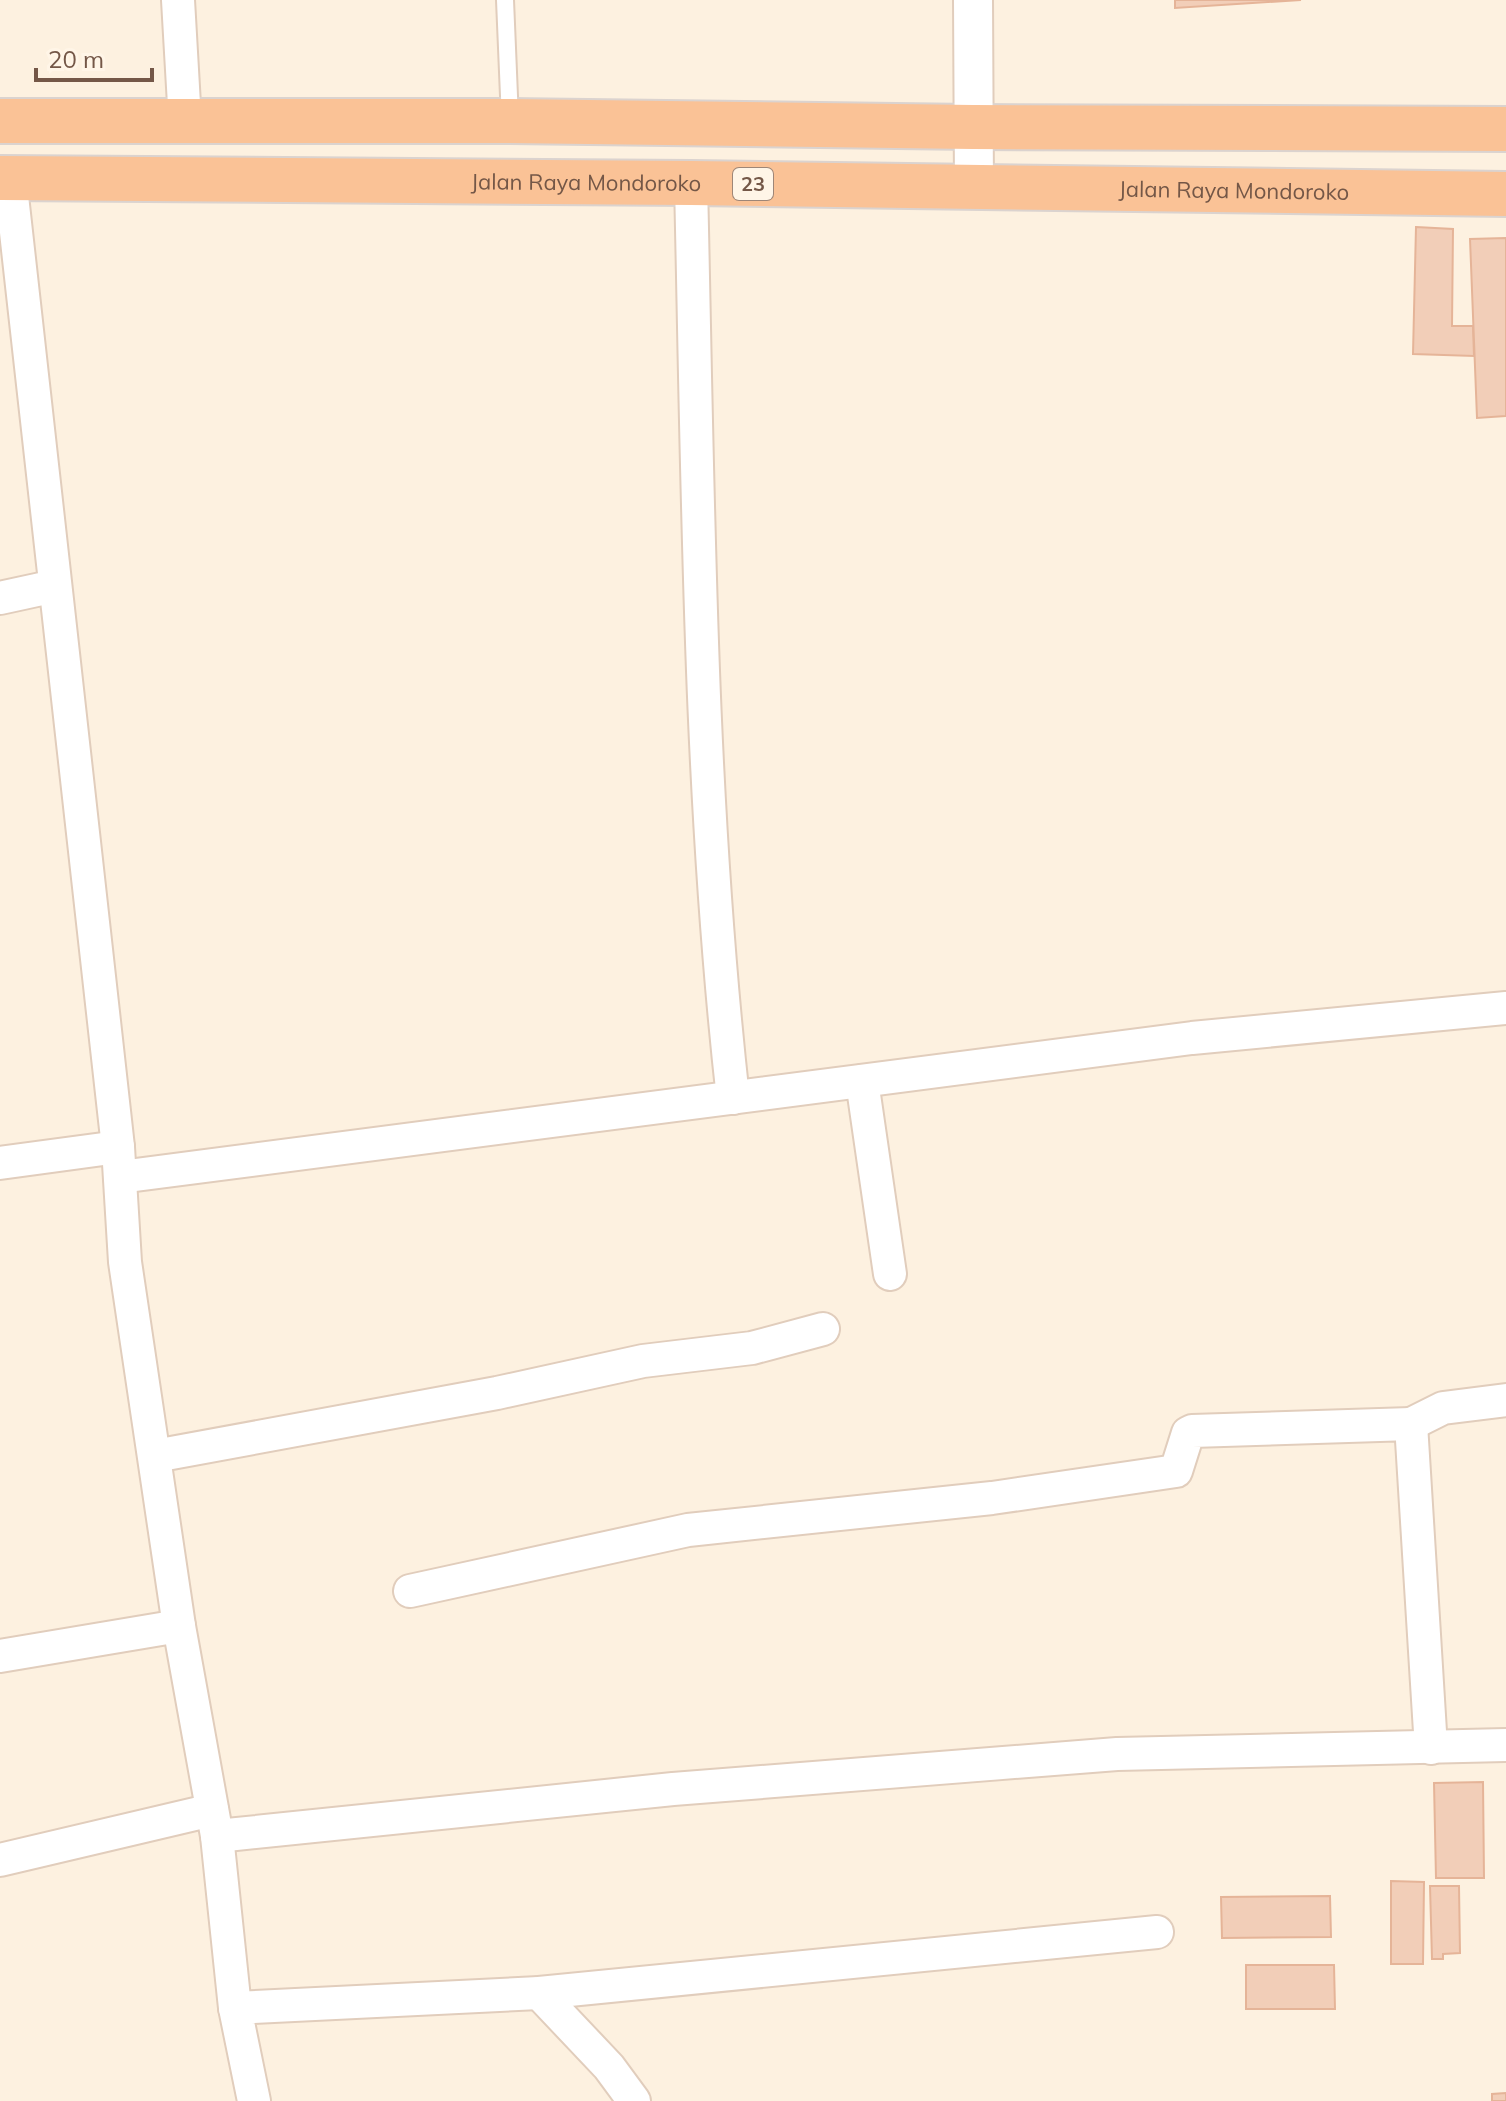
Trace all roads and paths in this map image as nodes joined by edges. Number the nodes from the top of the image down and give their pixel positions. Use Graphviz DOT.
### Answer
graph roads {
  1 [pos="178,0"];
  2 [pos="505,0"];
  3 [pos="973,0"];
  4 [pos="0,121"];
  5 [pos="510,121"];
  6 [pos="185,122"];
  7 [pos="973,127"];
  8 [pos="1506,129"];
  9 [pos="5,178"];
  10 [pos="691,183"];
  11 [pos="974,188"];
  12 [pos="1506,194"];
  13 [pos="55,586"];
  14 [pos="0,598"];
  15 [pos="1506,1008"];
  16 [pos="862,1081"];
  17 [pos="733,1098"];
  18 [pos="119,1162"];
  19 [pos="0,1163"];
  20 [pos="890,1274"];
  21 [pos="823,1329"];
  22 [pos="1506,1400"];
  23 [pos="1411,1424"];
  24 [pos="155,1456"];
  25 [pos="410,1591"];
  26 [pos="179,1626"];
  27 [pos="0,1656"];
  28 [pos="1506,1745"];
  29 [pos="1431,1748"];
  30 [pos="214,1823"];
  31 [pos="0,1860"];
  32 [pos="1157,1932"];
  33 [pos="539,1993"];
  34 [pos="235,2008"];
  35 [pos="254,2101"];
  36 [pos="634,2101"];
  1 -- 6 [label="street"];
  2 -- 5 [label="lane"];
  3 -- 7 [label="street"];
  4 -- 6 [label="highway"];
  5 -- 6 [label="highway"];
  5 -- 7 [label="highway"];
  7 -- 8 [label="highway"];
  7 -- 11 [label="street"];
  9 -- 10 [label="highway, Jalan Raya Mondoroko / 23"];
  9 -- 13 [label="street"];
  10 -- 11 [label="highway, Jalan Raya Mondoroko / 23"];
  10 -- 17 [label="street"];
  11 -- 12 [label="highway, Jalan Raya Mondoroko / 23"];
  13 -- 14 [label="street"];
  13 -- 18 [label="street"];
  15 -- 16 [label="street"];
  16 -- 17 [label="street"];
  16 -- 20 [label="street"];
  17 -- 18 [label="street"];
  18 -- 19 [label="street"];
  18 -- 24 [label="street"];
  21 -- 24 [label="street"];
  22 -- 23 [label="street"];
  23 -- 25 [label="street"];
  23 -- 29 [label="street"];
  24 -- 26 [label="street"];
  26 -- 27 [label="street"];
  26 -- 30 [label="street"];
  28 -- 29 [label="street"];
  29 -- 30 [label="street"];
  30 -- 31 [label="street"];
  30 -- 34 [label="street"];
  32 -- 33 [label="street"];
  33 -- 34 [label="street"];
  33 -- 36 [label="street"];
  34 -- 35 [label="street"];
}
